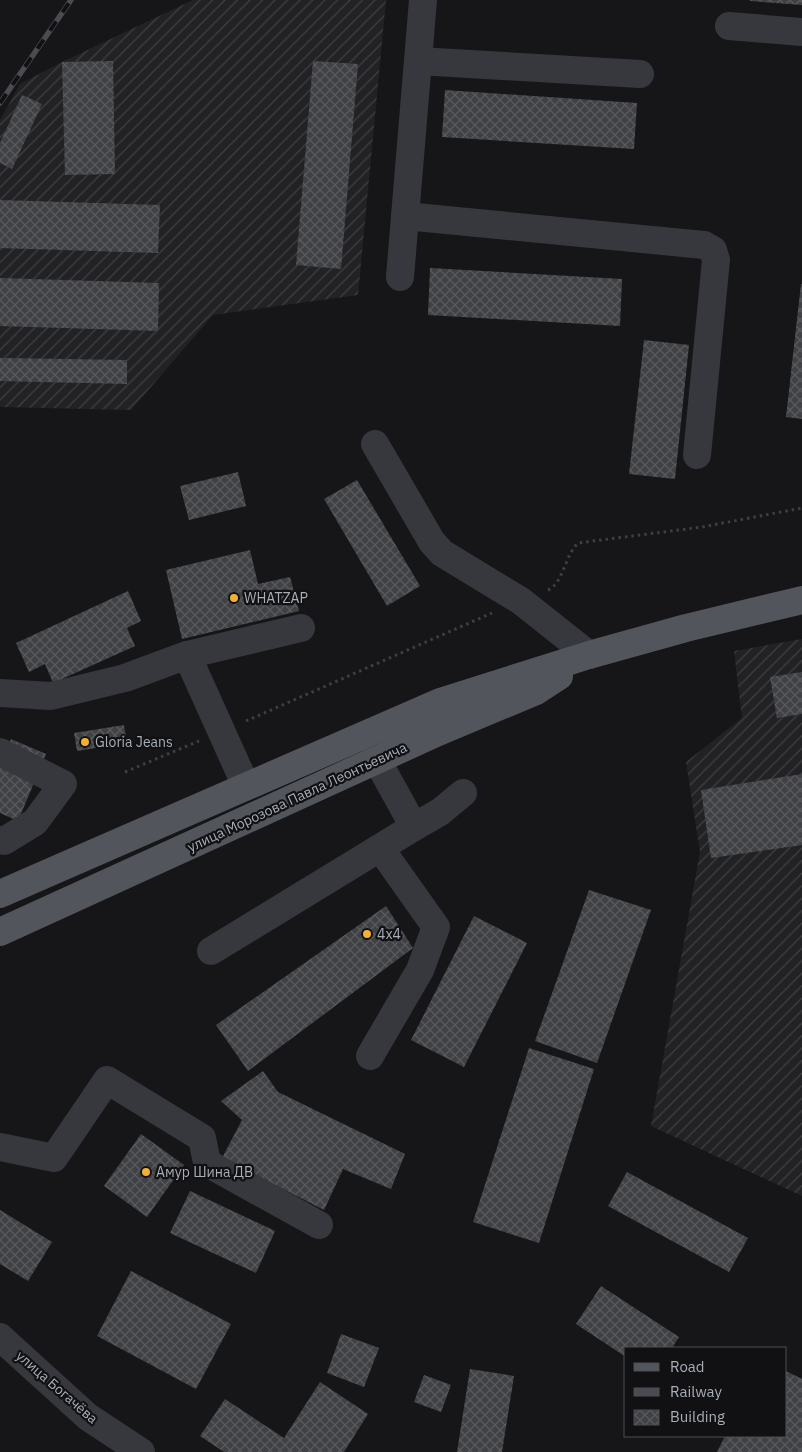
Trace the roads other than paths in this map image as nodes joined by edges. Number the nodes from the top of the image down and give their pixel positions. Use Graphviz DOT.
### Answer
graph roads {
  1 [pos="423,0"];
  2 [pos="729,26"];
  3 [pos="802,32"];
  4 [pos="418,61"];
  5 [pos="640,74"];
  6 [pos="405,216"];
  7 [pos="400,278"];
  8 [pos="375,444"];
  9 [pos="697,455"];
  10 [pos="802,600"];
  11 [pos="301,628"];
  12 [pos="187,655"];
  13 [pos="589,655"];
  14 [pos="0,693"];
  15 [pos="0,752"];
  16 [pos="377,760"];
  17 [pos="246,786"];
  18 [pos="463,793"];
  19 [pos="414,827"];
  20 [pos="0,840"];
  21 [pos="380,848"];
  22 [pos="0,894"];
  23 [pos="0,932"];
  24 [pos="211,951"];
  25 [pos="370,1056"];
  26 [pos="0,1147"];
  27 [pos="319,1225"];
  28 [pos="0,1337"];
  29 [pos="141,1452"];
  1 -- 4 [label="street"];
  2 -- 3 [label="street"];
  4 -- 5 [label="street"];
  4 -- 6 [label="street"];
  6 -- 7 [label="street"];
  6 -- 9 [label="street"];
  8 -- 13 [label="street"];
  10 -- 13 [label="main road, улица Морозова Павла Леонтьевича"];
  11 -- 12 [label="street"];
  12 -- 14 [label="street"];
  12 -- 17 [label="street"];
  13 -- 16 [label="main road, улица Морозова Павла Леонтьевича"];
  13 -- 17 [label="main road, улица Морозова Павла Леонтьевича"];
  15 -- 20 [label="street"];
  16 -- 19 [label="street"];
  16 -- 23 [label="main road, улица Морозова Павла Леонтьевича"];
  17 -- 22 [label="main road, улица Морозова Павла Леонтьевича"];
  18 -- 19 [label="street"];
  19 -- 21 [label="street"];
  21 -- 24 [label="street"];
  21 -- 25 [label="street"];
  26 -- 27 [label="street"];
  28 -- 29 [label="street, улица Богачёва"];
}
